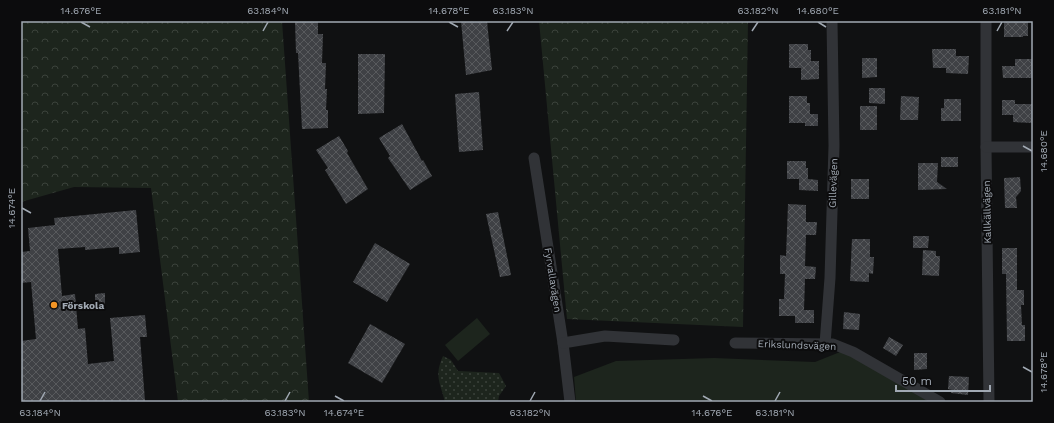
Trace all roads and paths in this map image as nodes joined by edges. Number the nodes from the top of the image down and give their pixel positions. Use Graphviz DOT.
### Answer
graph roads {
  1 [pos="832,21"];
  2 [pos="986,21"];
  3 [pos="986,147"];
  4 [pos="1033,147"];
  5 [pos="534,158"];
  6 [pos="674,340"];
  7 [pos="563,343"];
  8 [pos="735,343"];
  9 [pos="825,344"];
  10 [pos="570,402"];
  11 [pos="940,402"];
  12 [pos="989,402"];
  1 -- 9 [label="street, Gillevägen"];
  2 -- 3 [label="street, Kallkällvägen"];
  3 -- 4 [label="street"];
  3 -- 12 [label="street, Kallkällvägen"];
  5 -- 7 [label="street, Fyrvallavägen"];
  6 -- 7 [label="street"];
  7 -- 10 [label="street, Fyrvallavägen"];
  8 -- 9 [label="street, Erikslundsvägen"];
  9 -- 11 [label="street, Erikslundsvägen"];
}
